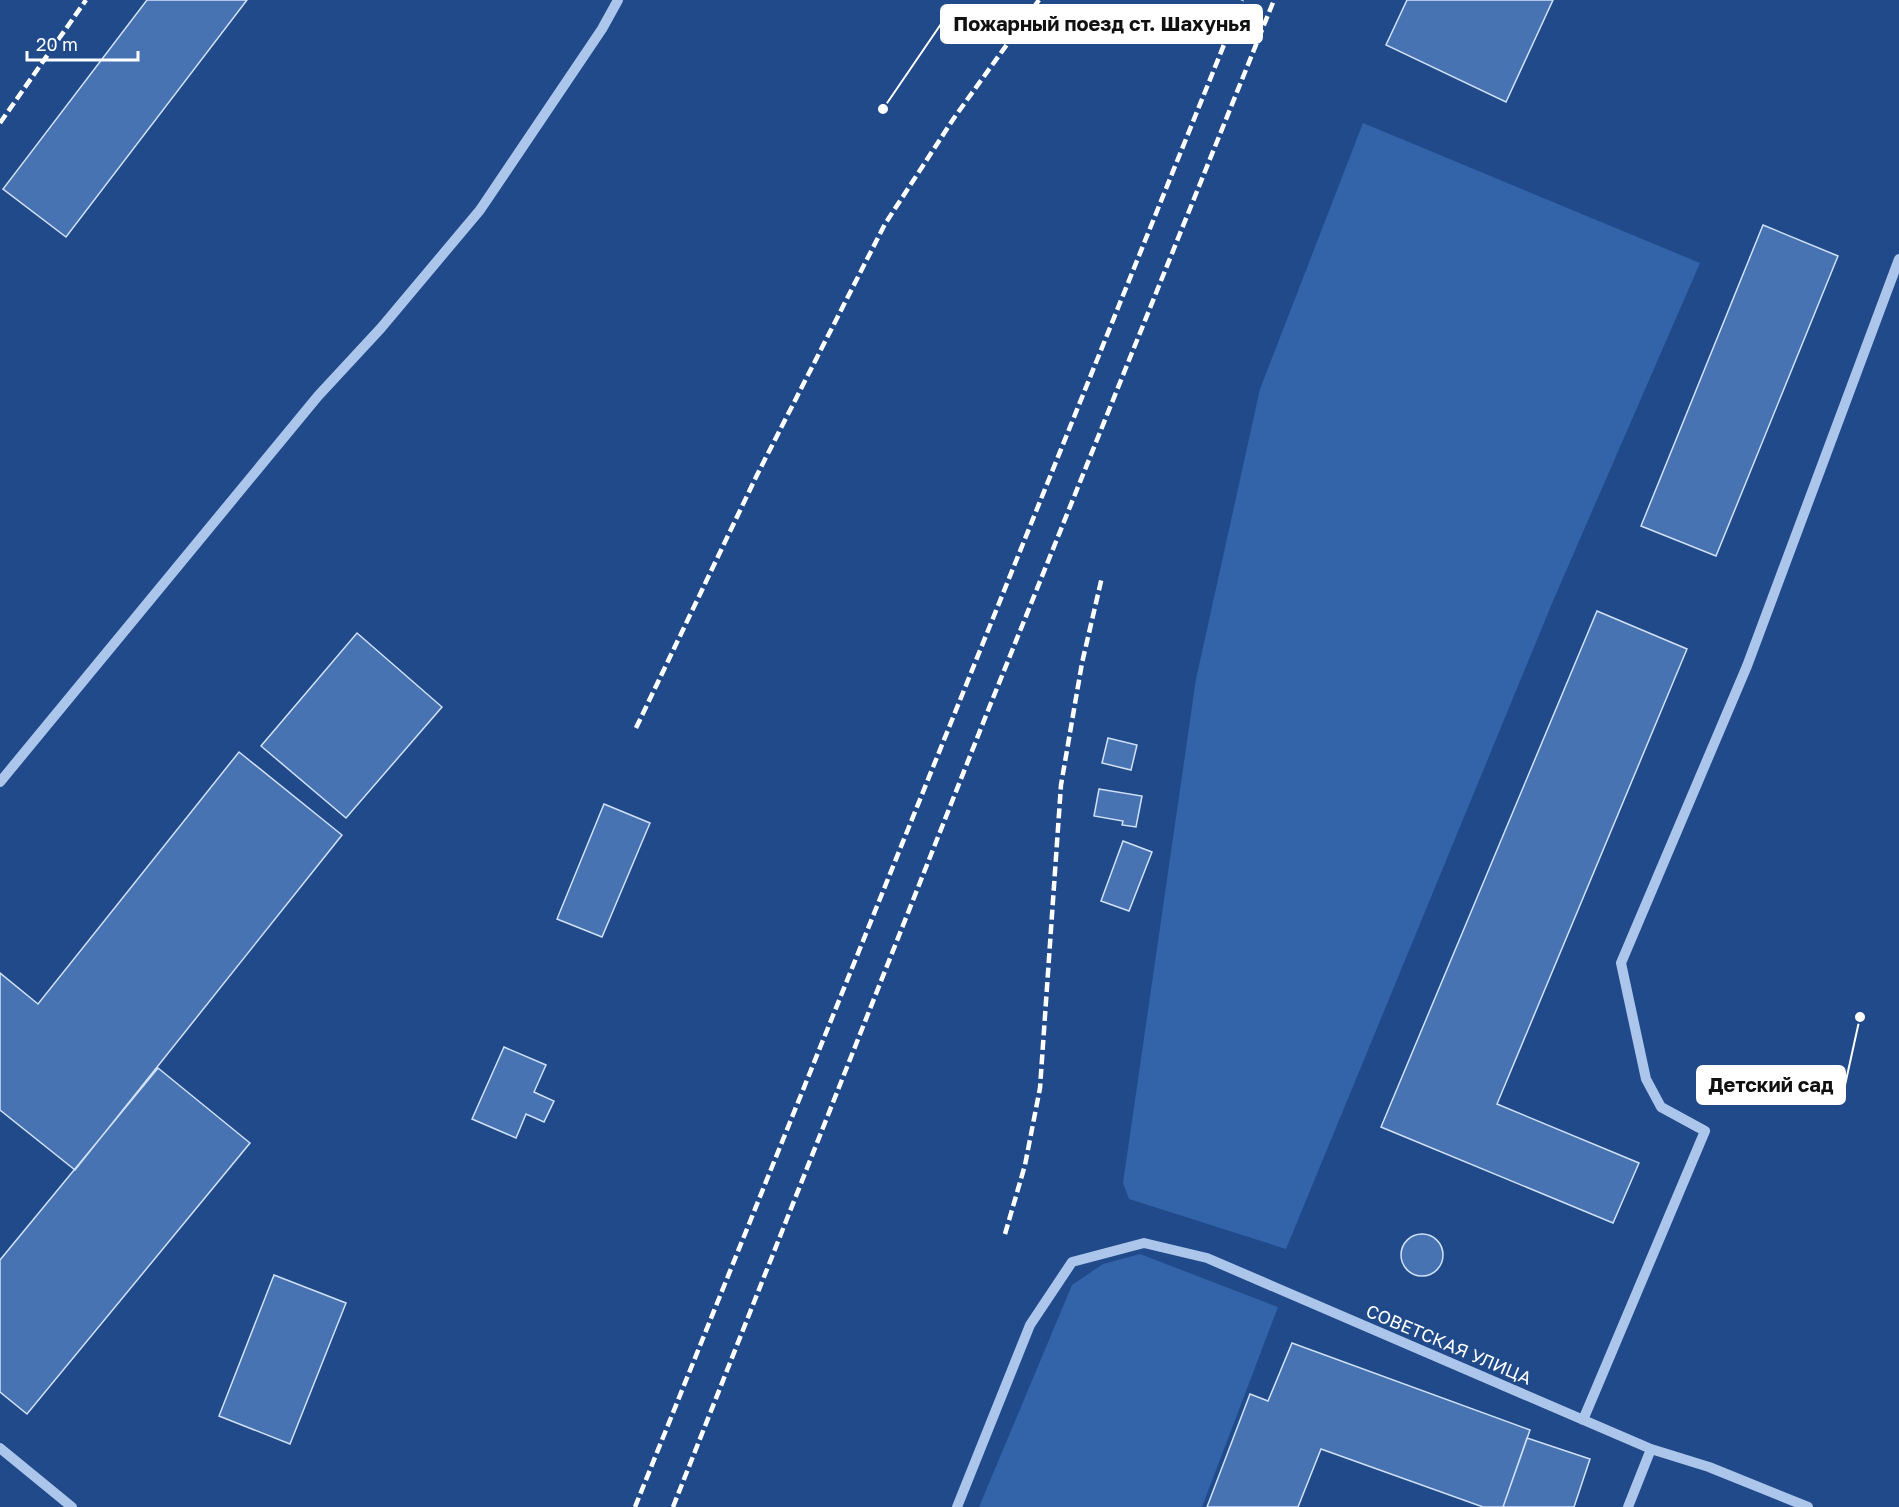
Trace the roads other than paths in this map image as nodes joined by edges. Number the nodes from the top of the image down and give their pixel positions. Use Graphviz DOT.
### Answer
graph roads {
  1 [pos="618,0"];
  2 [pos="1899,259"];
  3 [pos="0,782"];
  4 [pos="1583,1420"];
  5 [pos="0,1448"];
  6 [pos="1651,1449"];
  7 [pos="72,1507"];
  8 [pos="957,1507"];
  9 [pos="1628,1507"];
  10 [pos="1808,1507"];
  1 -- 3 [label="street"];
  2 -- 4 [label="street"];
  4 -- 6 [label="street, СОВЕТСКАЯ УЛИЦА"];
  4 -- 8 [label="street, СОВЕТСКАЯ УЛИЦА"];
  5 -- 7 [label="street"];
  6 -- 9 [label="street"];
  6 -- 10 [label="street, СОВЕТСКАЯ УЛИЦА"];
}
